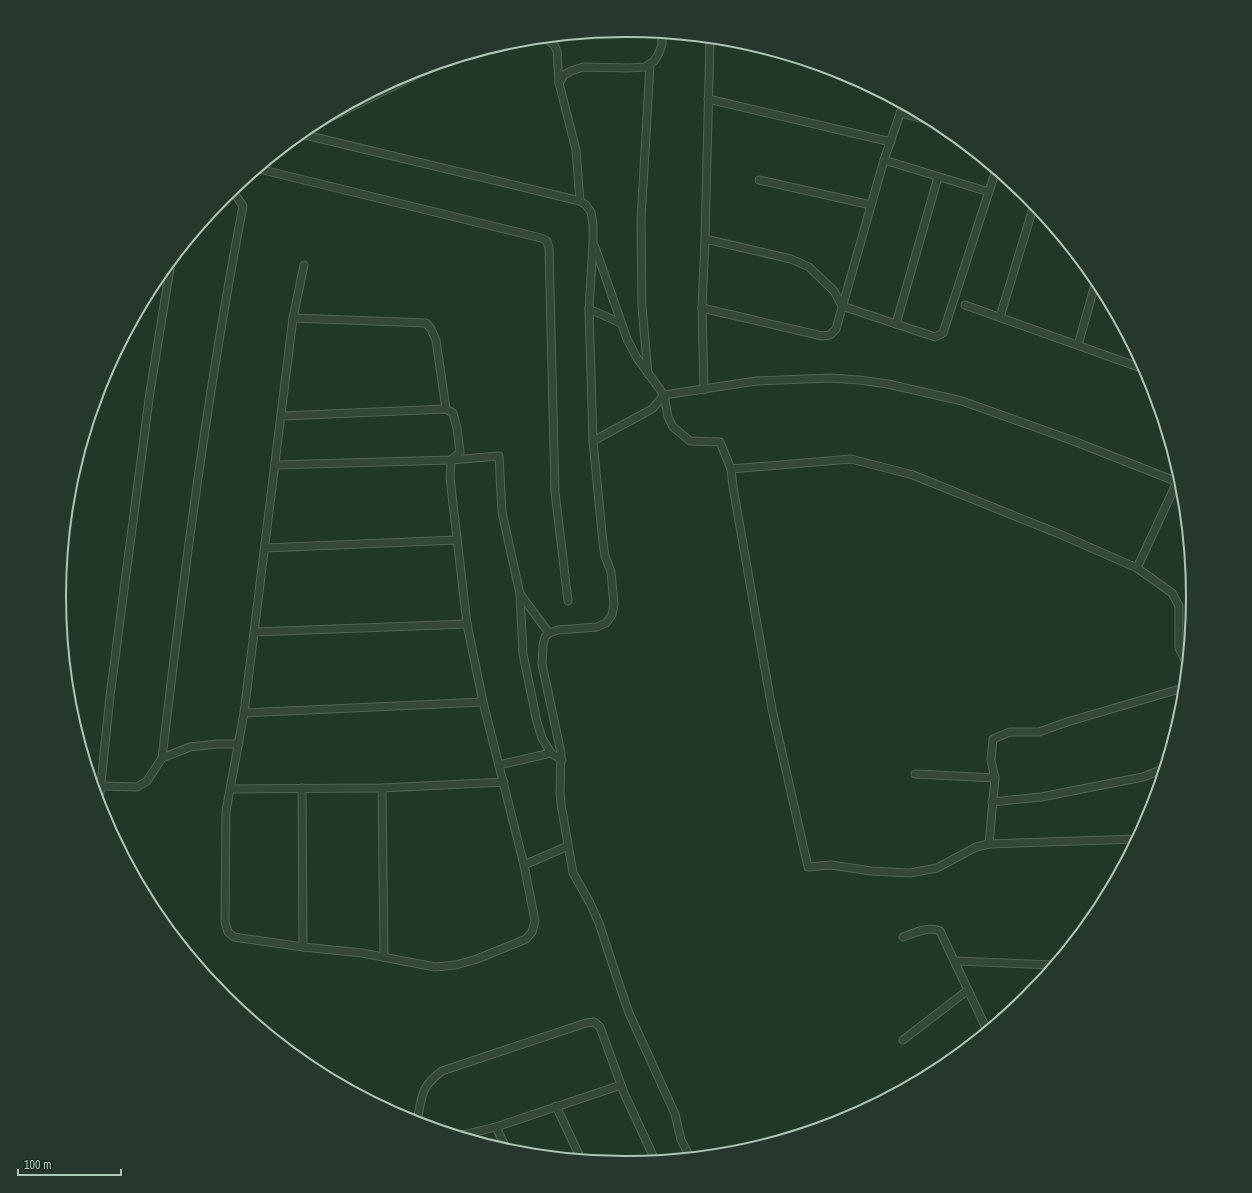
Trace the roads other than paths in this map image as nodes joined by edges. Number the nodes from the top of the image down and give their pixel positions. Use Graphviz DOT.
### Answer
graph roads {
  1 [pos="662,38"];
  2 [pos="551,42"];
  3 [pos="710,44"];
  4 [pos="650,65"];
  5 [pos="559,83"];
  6 [pos="708,99"];
  7 [pos="901,110"];
  8 [pos="900,113"];
  9 [pos="913,116"];
  10 [pos="308,136"];
  11 [pos="891,142"];
  12 [pos="884,160"];
  13 [pos="264,170"];
  14 [pos="994,175"];
  15 [pos="938,177"];
  16 [pos="759,180"];
  17 [pos="989,192"];
  18 [pos="236,196"];
  19 [pos="580,201"];
  20 [pos="871,205"];
  21 [pos="1032,212"];
  22 [pos="705,239"];
  23 [pos="593,243"];
  24 [pos="304,265"];
  25 [pos="169,275"];
  26 [pos="1094,290"];
  27 [pos="965,304"];
  28 [pos="842,306"];
  29 [pos="702,308"];
  30 [pos="589,309"];
  31 [pos="1000,317"];
  32 [pos="293,318"];
  33 [pos="621,323"];
  34 [pos="896,324"];
  35 [pos="1078,345"];
  36 [pos="1136,366"];
  37 [pos="648,374"];
  38 [pos="704,390"];
  39 [pos="664,395"];
  40 [pos="446,409"];
  41 [pos="282,416"];
  42 [pos="593,441"];
  43 [pos="451,460"];
  44 [pos="275,465"];
  45 [pos="731,469"];
  46 [pos="1173,481"];
  47 [pos="1176,490"];
  48 [pos="457,540"];
  49 [pos="265,548"];
  50 [pos="1137,568"];
  51 [pos="520,594"];
  52 [pos="568,601"];
  53 [pos="468,624"];
  54 [pos="255,632"];
  55 [pos="549,633"];
  56 [pos="1182,655"];
  57 [pos="1178,690"];
  58 [pos="483,702"];
  59 [pos="244,713"];
  60 [pos="239,744"];
  61 [pos="551,753"];
  62 [pos="162,758"];
  63 [pos="562,760"];
  64 [pos="499,765"];
  65 [pos="1157,771"];
  66 [pos="915,774"];
  67 [pos="995,778"];
  68 [pos="504,782"];
  69 [pos="102,786"];
  70 [pos="302,788"];
  71 [pos="382,788"];
  72 [pos="231,789"];
  73 [pos="101,790"];
  74 [pos="992,802"];
  75 [pos="1130,839"];
  76 [pos="989,844"];
  77 [pos="568,846"];
  78 [pos="524,865"];
  79 [pos="903,937"];
  80 [pos="303,947"];
  81 [pos="384,957"];
  82 [pos="955,961"];
  83 [pos="1047,965"];
  84 [pos="968,990"];
  85 [pos="985,1025"];
  86 [pos="903,1040"];
  87 [pos="621,1085"];
  88 [pos="556,1106"];
  89 [pos="418,1115"];
  90 [pos="496,1127"];
  91 [pos="470,1133"];
  92 [pos="503,1142"];
  93 [pos="688,1152"];
  94 [pos="579,1154"];
  95 [pos="653,1155"];
  1 -- 4 [label="street"];
  2 -- 5 [label="street"];
  3 -- 6 [label="street"];
  4 -- 5 [label="street"];
  4 -- 37 [label="street"];
  5 -- 19 [label="street"];
  6 -- 11 [label="street"];
  6 -- 22 [label="street"];
  7 -- 8 [label="street"];
  8 -- 9 [label="street"];
  8 -- 11 [label="street"];
  10 -- 19 [label="street"];
  11 -- 12 [label="street"];
  12 -- 15 [label="street"];
  12 -- 20 [label="street"];
  13 -- 52 [label="street"];
  14 -- 17 [label="street"];
  15 -- 17 [label="street"];
  15 -- 34 [label="street"];
  16 -- 20 [label="street"];
  17 -- 34 [label="street"];
  18 -- 62 [label="street"];
  19 -- 23 [label="street"];
  20 -- 28 [label="street"];
  21 -- 31 [label="street"];
  22 -- 28 [label="street"];
  22 -- 29 [label="street"];
  23 -- 30 [label="street"];
  23 -- 33 [label="street"];
  24 -- 32 [label="street"];
  25 -- 69 [label="street"];
  26 -- 35 [label="street"];
  27 -- 31 [label="street"];
  28 -- 29 [label="street"];
  28 -- 34 [label="street"];
  29 -- 38 [label="street"];
  30 -- 33 [label="street"];
  30 -- 42 [label="street"];
  31 -- 35 [label="street"];
  32 -- 40 [label="street"];
  32 -- 41 [label="street"];
  33 -- 37 [label="street"];
  35 -- 36 [label="street"];
  37 -- 39 [label="street"];
  38 -- 39 [label="street"];
  38 -- 46 [label="street"];
  39 -- 42 [label="street"];
  39 -- 45 [label="street"];
  40 -- 41 [label="street"];
  40 -- 43 [label="street"];
  41 -- 44 [label="street"];
  42 -- 55 [label="street"];
  43 -- 44 [label="street"];
  43 -- 48 [label="street"];
  43 -- 51 [label="street"];
  44 -- 49 [label="street"];
  45 -- 50 [label="street"];
  45 -- 76 [label="street"];
  47 -- 50 [label="street"];
  48 -- 49 [label="street"];
  48 -- 53 [label="street"];
  49 -- 54 [label="street"];
  50 -- 56 [label="street"];
  51 -- 55 [label="street"];
  51 -- 61 [label="street"];
  53 -- 54 [label="street"];
  53 -- 58 [label="street"];
  54 -- 59 [label="street"];
  55 -- 63 [label="street"];
  57 -- 67 [label="street"];
  58 -- 59 [label="street"];
  58 -- 64 [label="street"];
  59 -- 60 [label="street"];
  60 -- 62 [label="street"];
  60 -- 72 [label="street"];
  61 -- 63 [label="street"];
  61 -- 64 [label="street"];
  62 -- 69 [label="street"];
  63 -- 77 [label="street"];
  64 -- 68 [label="street"];
  65 -- 74 [label="street"];
  66 -- 67 [label="street"];
  67 -- 74 [label="street"];
  68 -- 71 [label="street"];
  68 -- 78 [label="street"];
  69 -- 73 [label="street"];
  70 -- 71 [label="street"];
  70 -- 72 [label="street"];
  70 -- 80 [label="street"];
  71 -- 81 [label="street"];
  72 -- 80 [label="street"];
  74 -- 76 [label="street"];
  75 -- 76 [label="street"];
  77 -- 78 [label="street"];
  77 -- 93 [label="street"];
  78 -- 81 [label="street"];
  79 -- 82 [label="street"];
  80 -- 81 [label="street"];
  82 -- 83 [label="street"];
  82 -- 84 [label="street"];
  84 -- 85 [label="street"];
  84 -- 86 [label="street"];
  87 -- 88 [label="street"];
  87 -- 89 [label="street"];
  87 -- 95 [label="street"];
  88 -- 90 [label="street"];
  88 -- 94 [label="street"];
  90 -- 91 [label="street"];
  90 -- 92 [label="street"];
}
